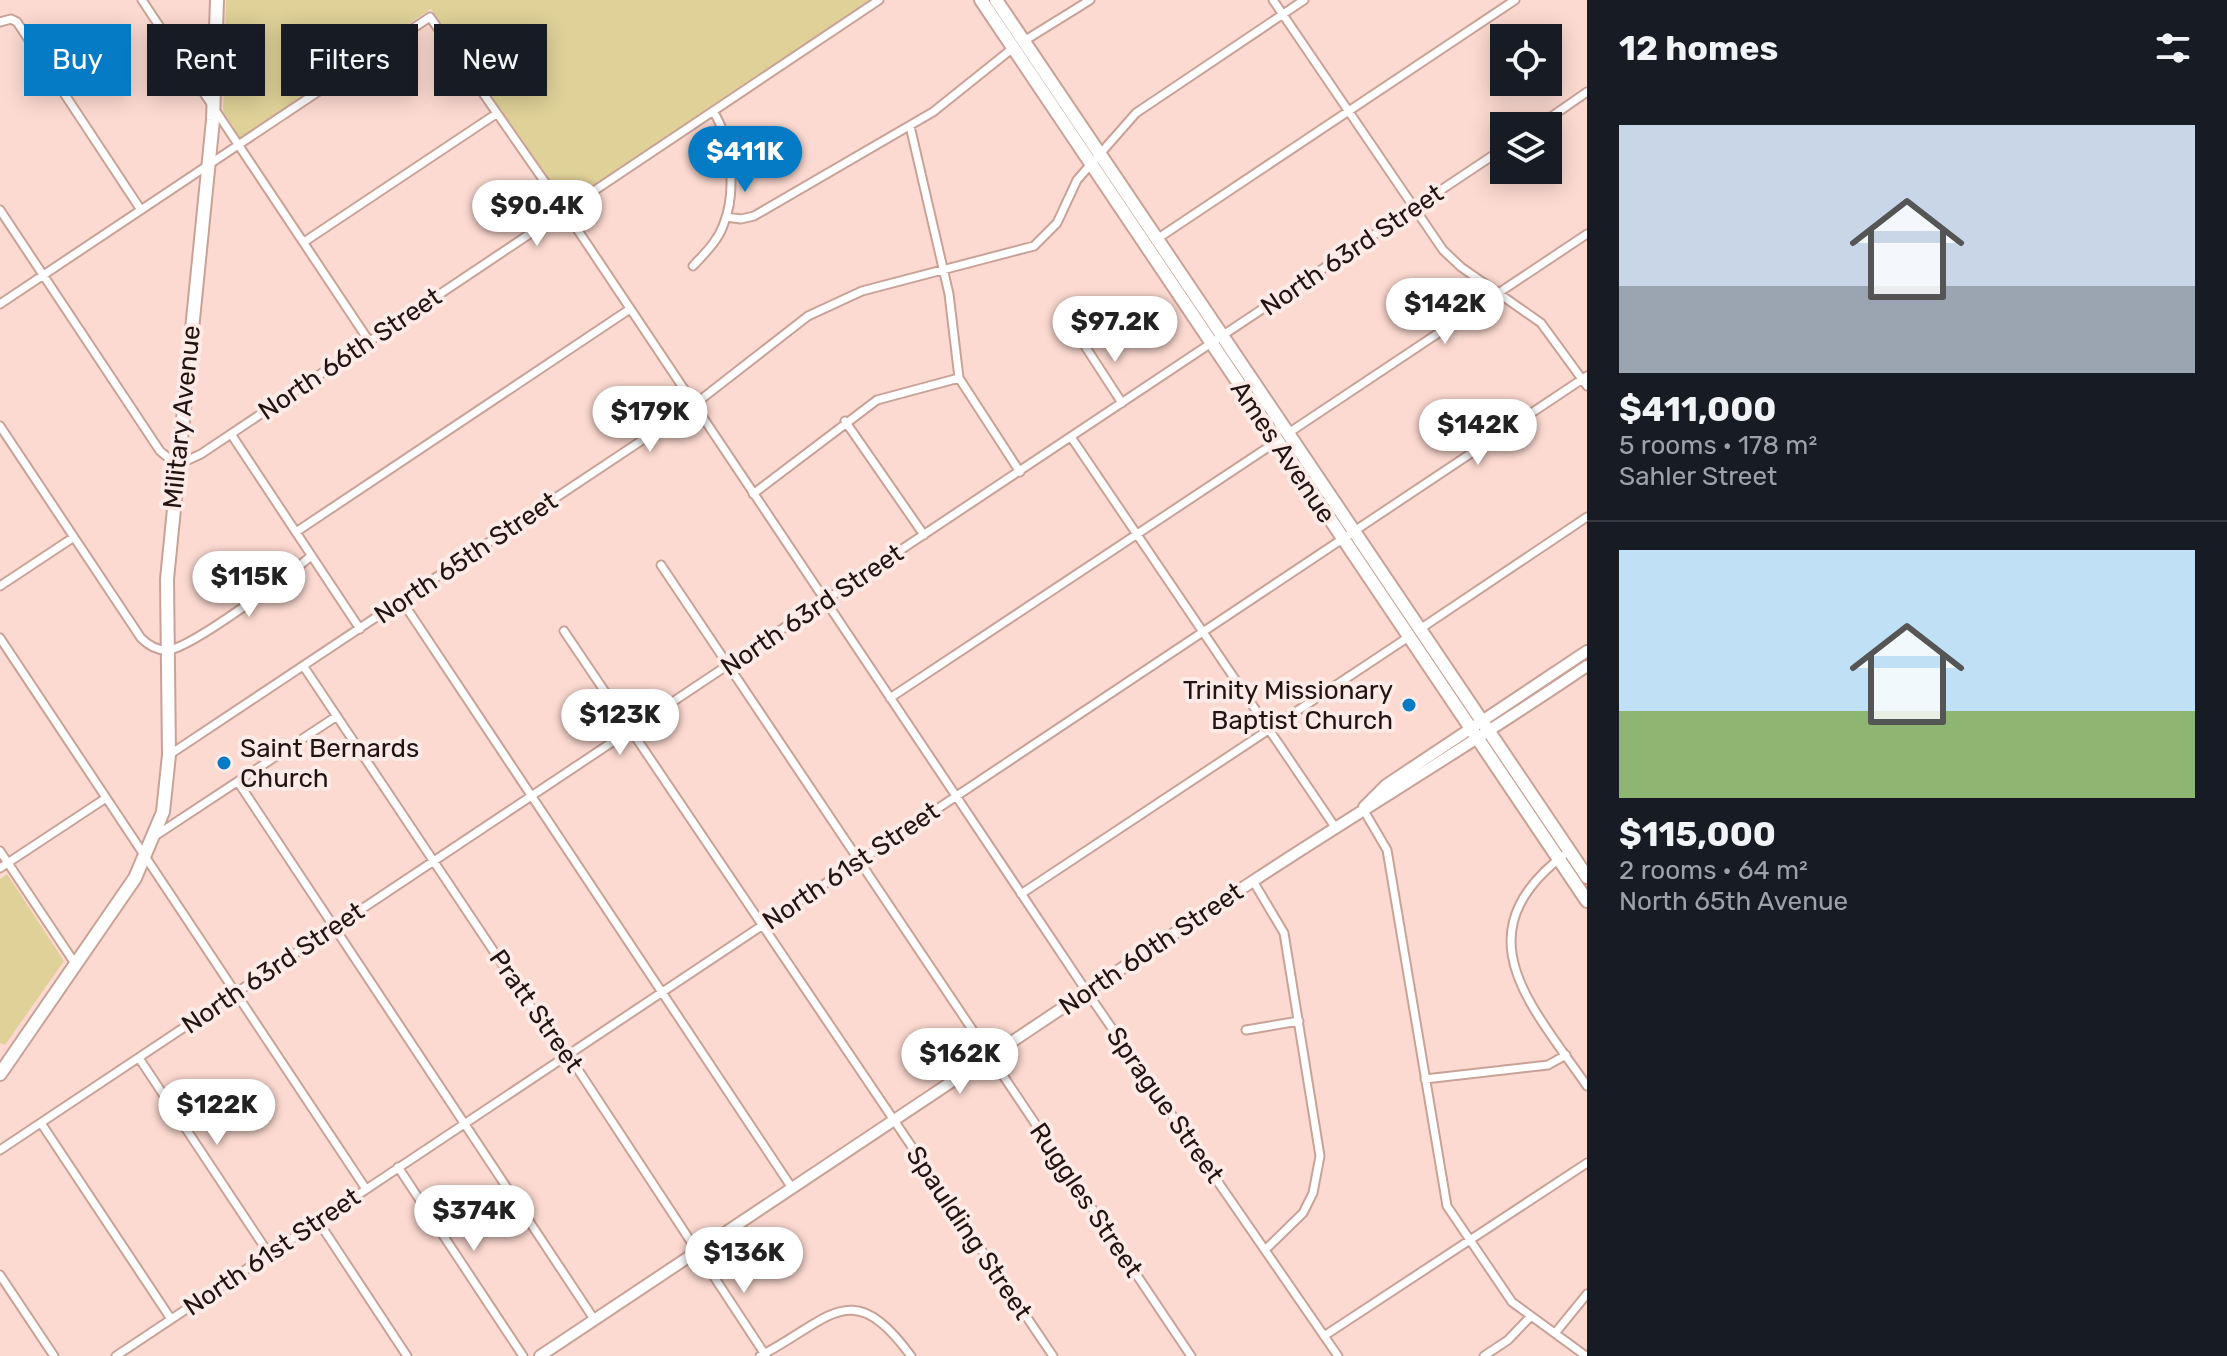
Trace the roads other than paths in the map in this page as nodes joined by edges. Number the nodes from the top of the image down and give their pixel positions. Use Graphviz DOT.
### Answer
graph roads {
  1 [pos="142,0"];
  2 [pos="217,0"];
  3 [pos="879,0"];
  4 [pos="981,0"];
  5 [pos="996,0"];
  6 [pos="1090,0"];
  7 [pos="1273,0"];
  8 [pos="1304,0"];
  9 [pos="1515,0"];
  10 [pos="1282,14"];
  11 [pos="0,22"];
  12 [pos="1018,44"];
  13 [pos="1587,92"];
  14 [pos="213,105"];
  15 [pos="713,111"];
  16 [pos="1348,112"];
  17 [pos="1558,112"];
  18 [pos="496,114"];
  19 [pos="910,126"];
  20 [pos="239,145"];
  21 [pos="1100,154"];
  22 [pos="1490,157"];
  23 [pos="1091,165"];
  24 [pos="208,166"];
  25 [pos="1413,209"];
  26 [pos="0,210"];
  27 [pos="141,210"];
  28 [pos="565,211"];
  29 [pos="726,217"];
  30 [pos="1587,234"];
  31 [pos="1157,239"];
  32 [pos="304,242"];
  33 [pos="693,266"];
  34 [pos="945,271"];
  35 [pos="43,275"];
  36 [pos="1497,293"];
  37 [pos="0,304"];
  38 [pos="630,309"];
  39 [pos="1222,337"];
  40 [pos="369,341"];
  41 [pos="1083,343"];
  42 [pos="1211,344"];
  43 [pos="959,378"];
  44 [pos="1585,380"];
  45 [pos="1122,403"];
  46 [pos="694,405"];
  47 [pos="845,421"];
  48 [pos="0,426"];
  49 [pos="231,434"];
  50 [pos="1071,437"];
  51 [pos="1282,438"];
  52 [pos="177,465"];
  53 [pos="1020,472"];
  54 [pos="753,494"];
  55 [pos="1587,517"];
  56 [pos="296,532"];
  57 [pos="1137,534"];
  58 [pos="924,535"];
  59 [pos="1347,536"];
  60 [pos="74,537"];
  61 [pos="311,556"];
  62 [pos="661,565"];
  63 [pos="0,586"];
  64 [pos="402,601"];
  65 [pos="825,601"];
  66 [pos="360,629"];
  67 [pos="564,631"];
  68 [pos="1202,633"];
  69 [pos="1413,634"];
  70 [pos="0,638"];
  71 [pos="167,650"];
  72 [pos="1587,651"];
  73 [pos="728,666"];
  74 [pos="1587,666"];
  75 [pos="304,667"];
  76 [pos="890,698"];
  77 [pos="337,716"];
  78 [pos="1267,730"];
  79 [pos="630,731"];
  80 [pos="1478,731"];
  81 [pos="169,755"];
  82 [pos="238,782"];
  83 [pos="956,796"];
  84 [pos="533,797"];
  85 [pos="106,798"];
  86 [pos="1363,809"];
  87 [pos="1335,827"];
  88 [pos="155,836"];
  89 [pos="0,851"];
  90 [pos="1563,855"];
  91 [pos="146,857"];
  92 [pos="434,861"];
  93 [pos="858,861"];
  94 [pos="8,863"];
  95 [pos="0,868"];
  96 [pos="1587,877"];
  97 [pos="1253,881"];
  98 [pos="1021,894"];
  99 [pos="1587,901"];
  100 [pos="760,926"];
  101 [pos="334,927"];
  102 [pos="76,965"];
  103 [pos="236,992"];
  104 [pos="662,992"];
  105 [pos="1087,992"];
  106 [pos="1299,1021"];
  107 [pos="1246,1030"];
  108 [pos="1566,1055"];
  109 [pos="566,1056"];
  110 [pos="989,1057"];
  111 [pos="139,1058"];
  112 [pos="2,1067"];
  113 [pos="1425,1079"];
  114 [pos="1587,1086"];
  115 [pos="892,1121"];
  116 [pos="41,1123"];
  117 [pos="464,1123"];
  118 [pos="0,1150"];
  119 [pos="1587,1163"];
  120 [pos="398,1167"];
  121 [pos="792,1188"];
  122 [pos="366,1189"];
  123 [pos="318,1221"];
  124 [pos="1469,1241"];
  125 [pos="1265,1250"];
  126 [pos="697,1251"];
  127 [pos="269,1254"];
  128 [pos="0,1275"];
  129 [pos="1587,1294"];
  130 [pos="1531,1316"];
  131 [pos="171,1319"];
  132 [pos="594,1319"];
  133 [pos="1556,1332"];
  134 [pos="1324,1336"];
  135 [pos="764,1355"];
  136 [pos="54,1356"];
  137 [pos="116,1356"];
  138 [pos="407,1356"];
  139 [pos="523,1356"];
  140 [pos="540,1356"];
  141 [pos="911,1356"];
  142 [pos="1053,1356"];
  143 [pos="1191,1356"];
  144 [pos="1338,1356"];
  145 [pos="1484,1356"];
  146 [pos="1586,1356"];
  1 -- 14 [label="street"];
  2 -- 14 [label="main road, Military Avenue"];
  3 -- 15 [label="street, North 66th Street"];
  4 -- 12 [label="main road, Ames Avenue"];
  5 -- 12 [label="main road, Ames Avenue"];
  6 -- 12 [label="street"];
  7 -- 10 [label="street"];
  8 -- 10 [label="street, North 65th Street"];
  9 -- 16 [label="street"];
  10 -- 16 [label="street"];
  10 -- 21 [label="street, North 65th Street"];
  11 -- 27 [label="street"];
  12 -- 19 [label="street"];
  12 -- 21 [label="main road, Ames Avenue"];
  12 -- 23 [label="main road, Ames Avenue"];
  13 -- 17 [label="street"];
  14 -- 20 [label="street"];
  14 -- 24 [label="main road, Military Avenue"];
  15 -- 28 [label="street, North 66th Street"];
  15 -- 29 [label="street"];
  16 -- 25 [label="street"];
  16 -- 31 [label="street"];
  18 -- 20 [label="street, Sprague Street"];
  18 -- 28 [label="street, Sprague Street"];
  18 -- 32 [label="street"];
  19 -- 29 [label="street"];
  19 -- 34 [label="street"];
  20 -- 24 [label="street"];
  20 -- 32 [label="street"];
  21 -- 23 [label="street, North 65th Street"];
  21 -- 31 [label="main road, Ames Avenue"];
  22 -- 25 [label="street, North 63rd Street"];
  23 -- 34 [label="street, North 65th Street"];
  23 -- 42 [label="main road, Ames Avenue"];
  24 -- 27 [label="street"];
  24 -- 52 [label="main road, Military Avenue"];
  25 -- 36 [label="street"];
  25 -- 39 [label="street, North 63rd Street"];
  26 -- 35 [label="street"];
  27 -- 35 [label="street"];
  28 -- 38 [label="street, Sprague Street"];
  28 -- 40 [label="street, North 66th Street"];
  29 -- 33 [label="street"];
  30 -- 36 [label="street"];
  31 -- 39 [label="main road, Ames Avenue"];
  32 -- 40 [label="street"];
  34 -- 43 [label="street"];
  34 -- 46 [label="street, North 65th Street"];
  35 -- 37 [label="street"];
  35 -- 52 [label="street"];
  36 -- 44 [label="street"];
  36 -- 51 [label="street"];
  38 -- 46 [label="street, Sprague Street"];
  38 -- 56 [label="street"];
  39 -- 42 [label="street, North 63rd Street"];
  39 -- 51 [label="main road, Ames Avenue"];
  40 -- 49 [label="street, North 66th Street"];
  41 -- 45 [label="street"];
  42 -- 45 [label="street, North 63rd Street"];
  42 -- 51 [label="main road, Ames Avenue"];
  43 -- 47 [label="street"];
  43 -- 53 [label="street"];
  44 -- 59 [label="street, North 61st Street"];
  45 -- 50 [label="street, North 63rd Street"];
  46 -- 54 [label="street, Sprague Street"];
  46 -- 64 [label="street, North 65th Street"];
  47 -- 54 [label="street"];
  47 -- 58 [label="street"];
  48 -- 60 [label="street"];
  49 -- 52 [label="street, North 66th Street"];
  49 -- 56 [label="street"];
  50 -- 53 [label="street, North 63rd Street"];
  50 -- 57 [label="street"];
  51 -- 57 [label="street"];
  51 -- 59 [label="main road, Ames Avenue"];
  52 -- 71 [label="main road, Military Avenue"];
  53 -- 58 [label="street, North 63rd Street"];
  54 -- 65 [label="street, Sprague Street"];
  55 -- 69 [label="street"];
  56 -- 61 [label="street"];
  57 -- 68 [label="street"];
  57 -- 76 [label="street"];
  58 -- 65 [label="street, North 63rd Street"];
  59 -- 68 [label="street, North 61st Street"];
  59 -- 69 [label="main road, Ames Avenue"];
  60 -- 63 [label="street"];
  60 -- 71 [label="street"];
  61 -- 66 [label="street"];
  61 -- 71 [label="street"];
  62 -- 73 [label="street, Ruggles Street"];
  64 -- 66 [label="street, North 65th Street"];
  64 -- 84 [label="street"];
  65 -- 73 [label="street, North 63rd Street"];
  65 -- 76 [label="street, Sprague Street"];
  66 -- 75 [label="street, North 65th Street"];
  67 -- 79 [label="street, Spaulding Street"];
  68 -- 78 [label="street"];
  68 -- 83 [label="street, North 61st Street"];
  69 -- 78 [label="street"];
  69 -- 80 [label="main road, Ames Avenue"];
  70 -- 85 [label="street"];
  71 -- 81 [label="main road, Military Avenue"];
  72 -- 80 [label="main road, North 60th Street"];
  73 -- 79 [label="street, North 63rd Street"];
  73 -- 93 [label="street, Ruggles Street"];
  74 -- 80 [label="main road, North 60th Street"];
  75 -- 77 [label="street, Pratt Street"];
  75 -- 81 [label="street, North 65th Street"];
  76 -- 83 [label="street, Sprague Street"];
  77 -- 82 [label="street"];
  77 -- 92 [label="street, Pratt Street"];
  78 -- 87 [label="street"];
  78 -- 98 [label="street"];
  79 -- 84 [label="street, North 63rd Street"];
  79 -- 100 [label="street, Spaulding Street"];
  80 -- 86 [label="main road, North 60th Street"];
  80 -- 90 [label="main road, Ames Avenue"];
  81 -- 88 [label="main road, Military Avenue"];
  82 -- 88 [label="street"];
  82 -- 101 [label="street"];
  83 -- 93 [label="street, North 61st Street"];
  83 -- 98 [label="street, Sprague Street"];
  84 -- 92 [label="street, North 63rd Street"];
  84 -- 104 [label="street"];
  85 -- 91 [label="street"];
  85 -- 94 [label="street"];
  86 -- 87 [label="main road, North 60th Street"];
  86 -- 113 [label="street"];
  87 -- 97 [label="main road, North 60th Street"];
  88 -- 91 [label="main road, Military Avenue"];
  89 -- 94 [label="street"];
  90 -- 96 [label="main road, Ames Avenue"];
  90 -- 99 [label="main road, Ames Avenue"];
  90 -- 108 [label="street"];
  91 -- 102 [label="main road, Military Avenue"];
  91 -- 103 [label="street"];
  92 -- 101 [label="street, North 63rd Street"];
  92 -- 109 [label="street, Pratt Street"];
  93 -- 100 [label="street, North 61st Street"];
  93 -- 110 [label="street, Ruggles Street"];
  94 -- 95 [label="street"];
  94 -- 102 [label="street"];
  97 -- 105 [label="main road, North 60th Street"];
  97 -- 106 [label="street"];
  98 -- 105 [label="street, Sprague Street"];
  100 -- 104 [label="street, North 61st Street"];
  100 -- 115 [label="street, Spaulding Street"];
  101 -- 103 [label="street, North 63rd Street"];
  101 -- 117 [label="street"];
  102 -- 112 [label="main road, Military Avenue"];
  103 -- 111 [label="street, North 63rd Street"];
  103 -- 122 [label="street"];
  104 -- 109 [label="street, North 61st Street"];
  104 -- 121 [label="street"];
  105 -- 110 [label="main road, North 60th Street"];
  105 -- 125 [label="street, Sprague Street"];
  106 -- 107 [label="street"];
  106 -- 125 [label="street"];
  108 -- 113 [label="street"];
  108 -- 114 [label="street"];
  109 -- 117 [label="street, North 61st Street"];
  109 -- 126 [label="street, Pratt Street"];
  110 -- 115 [label="main road, North 60th Street"];
  110 -- 143 [label="street, Ruggles Street"];
  111 -- 116 [label="street, North 63rd Street"];
  111 -- 127 [label="street"];
  113 -- 124 [label="street"];
  115 -- 121 [label="main road, North 60th Street"];
  115 -- 142 [label="street, Spaulding Street"];
  116 -- 118 [label="street, North 63rd Street"];
  116 -- 131 [label="street"];
  117 -- 120 [label="street, North 61st Street"];
  117 -- 132 [label="street"];
  119 -- 124 [label="street"];
  120 -- 122 [label="street, North 61st Street"];
  120 -- 139 [label="street"];
  121 -- 126 [label="main road, North 60th Street"];
  122 -- 123 [label="street, North 61st Street"];
  123 -- 127 [label="street, North 61st Street"];
  123 -- 138 [label="street"];
  124 -- 130 [label="street"];
  124 -- 134 [label="street"];
  125 -- 134 [label="street, Sprague Street"];
  126 -- 132 [label="main road, North 60th Street"];
  126 -- 135 [label="street, Pratt Street"];
  127 -- 131 [label="street, North 61st Street"];
  128 -- 136 [label="street"];
  129 -- 133 [label="street"];
  130 -- 133 [label="street"];
  130 -- 145 [label="street"];
  131 -- 137 [label="street, North 61st Street"];
  132 -- 140 [label="main road, North 60th Street"];
  133 -- 146 [label="street"];
  134 -- 144 [label="street, Sprague Street"];
  135 -- 141 [label="street"];
}
